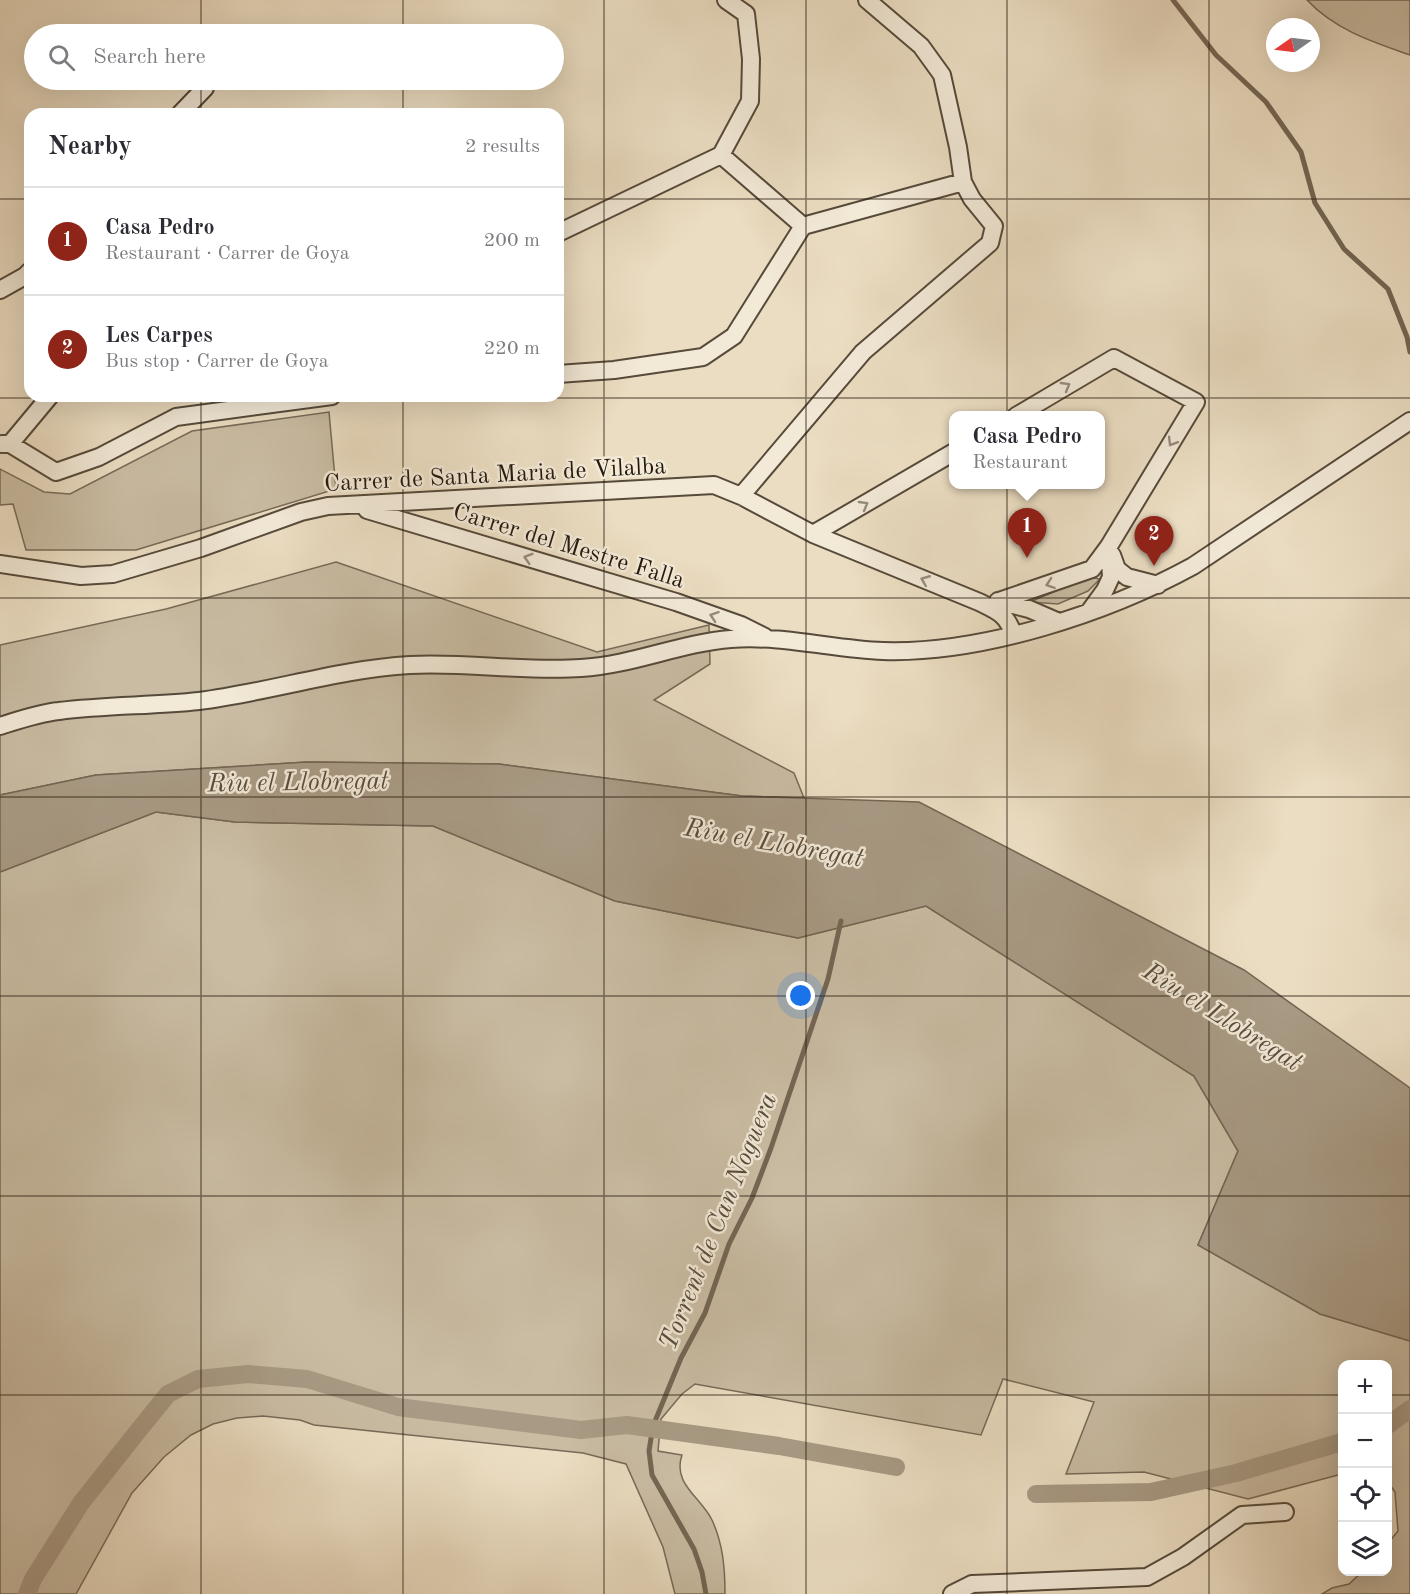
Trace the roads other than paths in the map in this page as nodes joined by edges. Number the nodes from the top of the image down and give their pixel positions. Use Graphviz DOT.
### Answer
graph roads {
  1 [pos="726,0"];
  2 [pos="867,0"];
  3 [pos="203,90"];
  4 [pos="186,108"];
  5 [pos="721,155"];
  6 [pos="963,183"];
  7 [pos="803,226"];
  8 [pos="564,230"];
  9 [pos="24,277"];
  10 [pos="0,290"];
  11 [pos="564,374"];
  12 [pos="44,402"];
  13 [pos="287,402"];
  14 [pos="1024,411"];
  15 [pos="1410,421"];
  16 [pos="5,444"];
  17 [pos="949,455"];
  18 [pos="741,496"];
  19 [pos="354,506"];
  20 [pos="813,534"];
  21 [pos="1109,546"];
  22 [pos="0,564"];
  23 [pos="1158,585"];
  24 [pos="999,601"];
  25 [pos="979,602"];
  26 [pos="1089,612"];
  27 [pos="1059,622"];
  28 [pos="1013,634"];
  29 [pos="768,638"];
  30 [pos="0,726"];
  31 [pos="1286,1512"];
  32 [pos="1122,1586"];
  33 [pos="1070,1587"];
  34 [pos="952,1594"];
  1 -- 5 [label="street"];
  2 -- 6 [label="street"];
  3 -- 4 [label="street"];
  5 -- 7 [label="street"];
  5 -- 8 [label="street"];
  6 -- 7 [label="street"];
  6 -- 18 [label="street"];
  7 -- 11 [label="street"];
  9 -- 10 [label="street"];
  12 -- 16 [label="street"];
  13 -- 16 [label="street"];
  14 -- 21 [label="street, one-way"];
  15 -- 23 [label="street"];
  20 -- 17 [label="street, one-way"];
  18 -- 19 [label="street, Carrer de Santa Maria de Vilalba"];
  18 -- 20 [label="street, Carrer de Santa Maria de Vilalba"];
  19 -- 22 [label="street, Carrer de Santa Maria de Vilalba"];
  29 -- 19 [label="street, Carrer del Mestre Falla, one-way"];
  25 -- 20 [label="street, Carrer de Santa Maria de Vilalba, one-way"];
  21 -- 23 [label="street"];
  21 -- 24 [label="street, one-way"];
  21 -- 26 [label="street"];
  23 -- 26 [label="street"];
  24 -- 25 [label="street, Carrer de Santa Maria de Vilalba"];
  24 -- 27 [label="street, Carrer de Santa Maria de Vilalba"];
  25 -- 28 [label="street, Carrer de Santa Maria de Vilalba"];
  26 -- 27 [label="street"];
  27 -- 28 [label="street"];
  28 -- 29 [label="street"];
  29 -- 30 [label="street"];
  31 -- 32 [label="street"];
  32 -- 33 [label="street"];
  33 -- 34 [label="street"];
}
